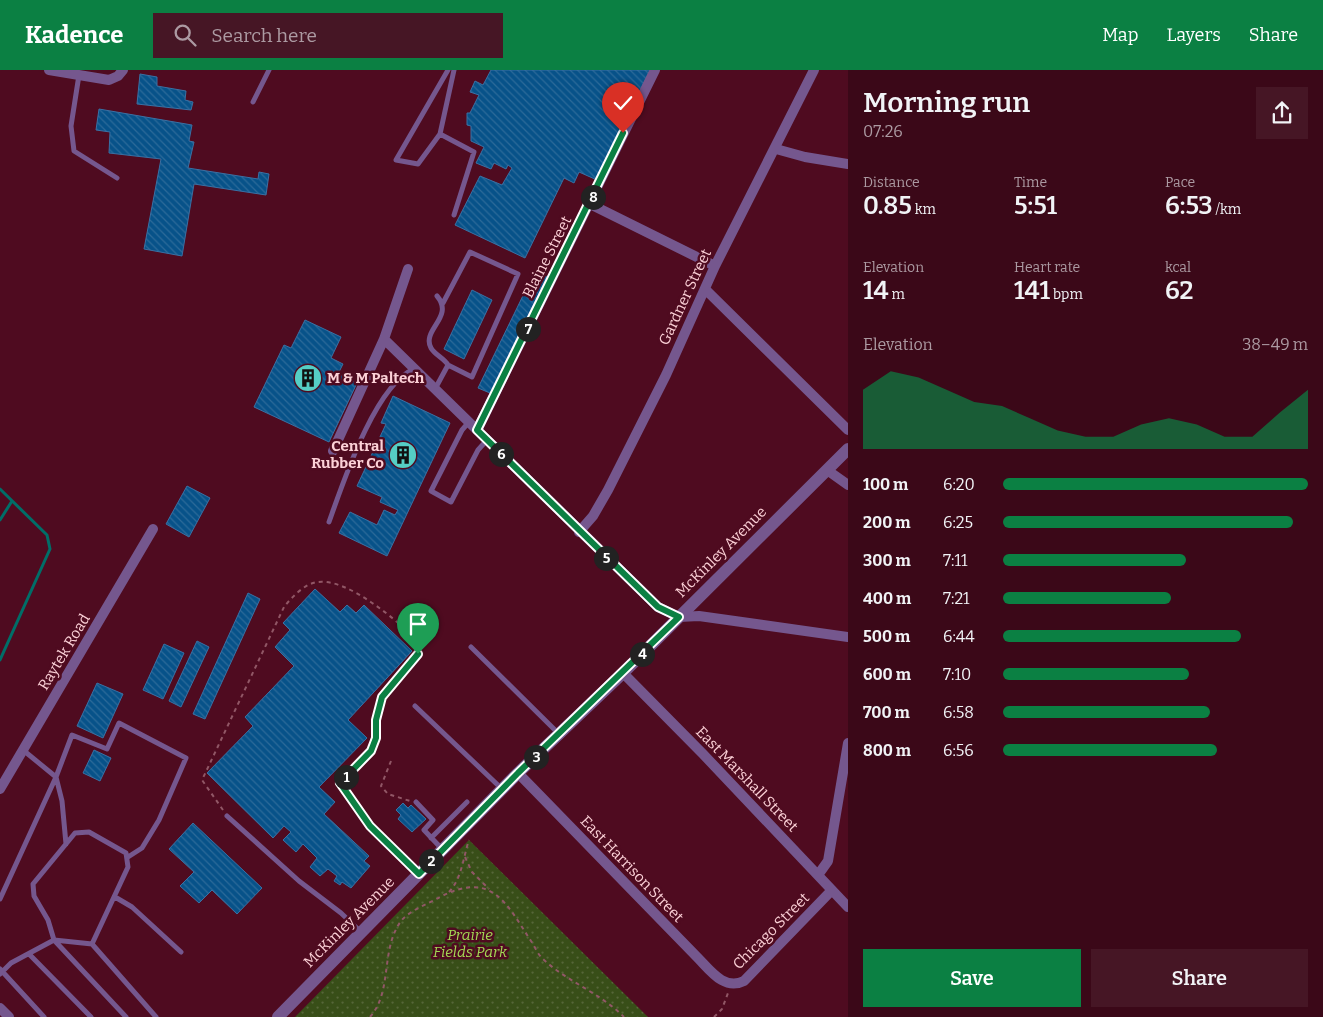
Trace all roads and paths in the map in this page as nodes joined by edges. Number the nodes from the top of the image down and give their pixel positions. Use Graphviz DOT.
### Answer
graph roads {
  1 [pos="49,70"];
  2 [pos="269,70"];
  3 [pos="448,70"];
  4 [pos="454,70"];
  5 [pos="655,70"];
  6 [pos="814,70"];
  7 [pos="121,73"];
  8 [pos="79,75"];
  9 [pos="254,102"];
  10 [pos="440,134"];
  11 [pos="776,148"];
  12 [pos="848,164"];
  13 [pos="117,178"];
  14 [pos="590,204"];
  15 [pos="454,215"];
  16 [pos="715,266"];
  17 [pos="408,269"];
  18 [pos="705,289"];
  19 [pos="437,296"];
  20 [pos="443,303"];
  21 [pos="384,339"];
  22 [pos="448,365"];
  23 [pos="414,368"];
  24 [pos="435,389"];
  25 [pos="468,422"];
  26 [pos="477,430"];
  27 [pos="848,430"];
  28 [pos="487,440"];
  29 [pos="848,449"];
  30 [pos="333,451"];
  31 [pos="827,470"];
  32 [pos="848,484"];
  33 [pos="329,522"];
  34 [pos="153,529"];
  35 [pos="579,532"];
  36 [pos="679,617"];
  37 [pos="848,637"];
  38 [pos="472,647"];
  39 [pos="622,673"];
  40 [pos="415,706"];
  41 [pos="560,734"];
  42 [pos="848,743"];
  43 [pos="23,750"];
  44 [pos="371,751"];
  45 [pos="391,761"];
  46 [pos="518,773"];
  47 [pos="56,777"];
  48 [pos="845,785"];
  49 [pos="0,789"];
  50 [pos="502,790"];
  51 [pos="416,802"];
  52 [pos="467,802"];
  53 [pos="228,816"];
  54 [pos="431,838"];
  55 [pos="469,840"];
  56 [pos="66,844"];
  57 [pos="442,850"];
  58 [pos="464,855"];
  59 [pos="128,857"];
  60 [pos="419,874"];
  61 [pos="818,875"];
  62 [pos="490,890"];
  63 [pos="832,890"];
  64 [pos="448,894"];
  65 [pos="115,897"];
  66 [pos="0,899"];
  67 [pos="848,907"];
  68 [pos="361,932"];
  69 [pos="54,940"];
  70 [pos="92,944"];
  71 [pos="181,952"];
  72 [pos="29,954"];
  73 [pos="1,971"];
  74 [pos="729,984"];
  75 [pos="0,1008"];
  76 [pos="9,1017"];
  77 [pos="44,1017"];
  78 [pos="91,1017"];
  79 [pos="126,1017"];
  80 [pos="156,1017"];
  81 [pos="278,1017"];
  82 [pos="370,1017"];
  83 [pos="624,1017"];
  84 [pos="714,1017"];
  1 -- 8 [label="street"];
  2 -- 9 [label="lane"];
  3 -- 10 [label="lane"];
  4 -- 10 [label="lane"];
  5 -- 14 [label="street, Blaine Street"];
  6 -- 11 [label="street, Gardner Street"];
  7 -- 8 [label="street"];
  8 -- 13 [label="lane"];
  10 -- 15 [label="lane"];
  11 -- 12 [label="street"];
  11 -- 16 [label="street, Gardner Street"];
  14 -- 16 [label="street"];
  14 -- 26 [label="street, Blaine Street"];
  16 -- 18 [label="street, Gardner Street"];
  17 -- 21 [label="street"];
  18 -- 27 [label="street"];
  18 -- 35 [label="street, Gardner Street"];
  19 -- 20 [label="lane"];
  20 -- 22 [label="lane"];
  20 -- 22 [label="lane"];
  21 -- 23 [label="street"];
  21 -- 30 [label="street"];
  22 -- 24 [label="lane"];
  23 -- 24 [label="street"];
  23 -- 33 [label="lane"];
  24 -- 25 [label="street"];
  25 -- 26 [label="street"];
  25 -- 28 [label="lane"];
  26 -- 28 [label="street"];
  28 -- 35 [label="street"];
  29 -- 31 [label="street, McKinley Avenue"];
  31 -- 32 [label="street"];
  31 -- 36 [label="street, McKinley Avenue"];
  34 -- 43 [label="street, Raytek Road"];
  35 -- 36 [label="street"];
  36 -- 37 [label="street"];
  36 -- 39 [label="street, McKinley Avenue"];
  38 -- 41 [label="lane"];
  39 -- 41 [label="street, McKinley Avenue"];
  39 -- 61 [label="street, East Marshall Street"];
  40 -- 50 [label="lane"];
  41 -- 46 [label="street, McKinley Avenue"];
  42 -- 48 [label="street"];
  43 -- 47 [label="lane"];
  43 -- 49 [label="street, Raytek Road"];
  44 -- 53 [label="path"];
  44 -- 60 [label="lane"];
  45 -- 51 [label="path"];
  46 -- 50 [label="street, McKinley Avenue"];
  46 -- 74 [label="street, East Harrison Street"];
  47 -- 56 [label="lane"];
  47 -- 59 [label="lane"];
  47 -- 66 [label="lane"];
  48 -- 61 [label="street"];
  50 -- 57 [label="street, McKinley Avenue"];
  51 -- 54 [label="lane"];
  52 -- 54 [label="lane"];
  53 -- 68 [label="lane"];
  54 -- 57 [label="lane"];
  55 -- 58 [label="path"];
  56 -- 59 [label="lane"];
  56 -- 69 [label="lane"];
  57 -- 60 [label="street, McKinley Avenue"];
  58 -- 62 [label="path"];
  58 -- 64 [label="path"];
  59 -- 65 [label="lane"];
  60 -- 68 [label="street, McKinley Avenue"];
  61 -- 63 [label="street, East Marshall Street"];
  62 -- 64 [label="path"];
  62 -- 83 [label="path"];
  63 -- 67 [label="street, East Marshall Street"];
  63 -- 74 [label="street, Chicago Street"];
  64 -- 82 [label="path"];
  65 -- 70 [label="lane"];
  65 -- 71 [label="lane"];
  68 -- 81 [label="street, McKinley Avenue"];
  69 -- 70 [label="lane"];
  69 -- 72 [label="lane"];
  69 -- 79 [label="lane"];
  70 -- 80 [label="lane"];
  72 -- 73 [label="lane"];
  72 -- 78 [label="lane"];
  73 -- 77 [label="lane"];
  74 -- 84 [label="path"];
  75 -- 76 [label="street"];
}
